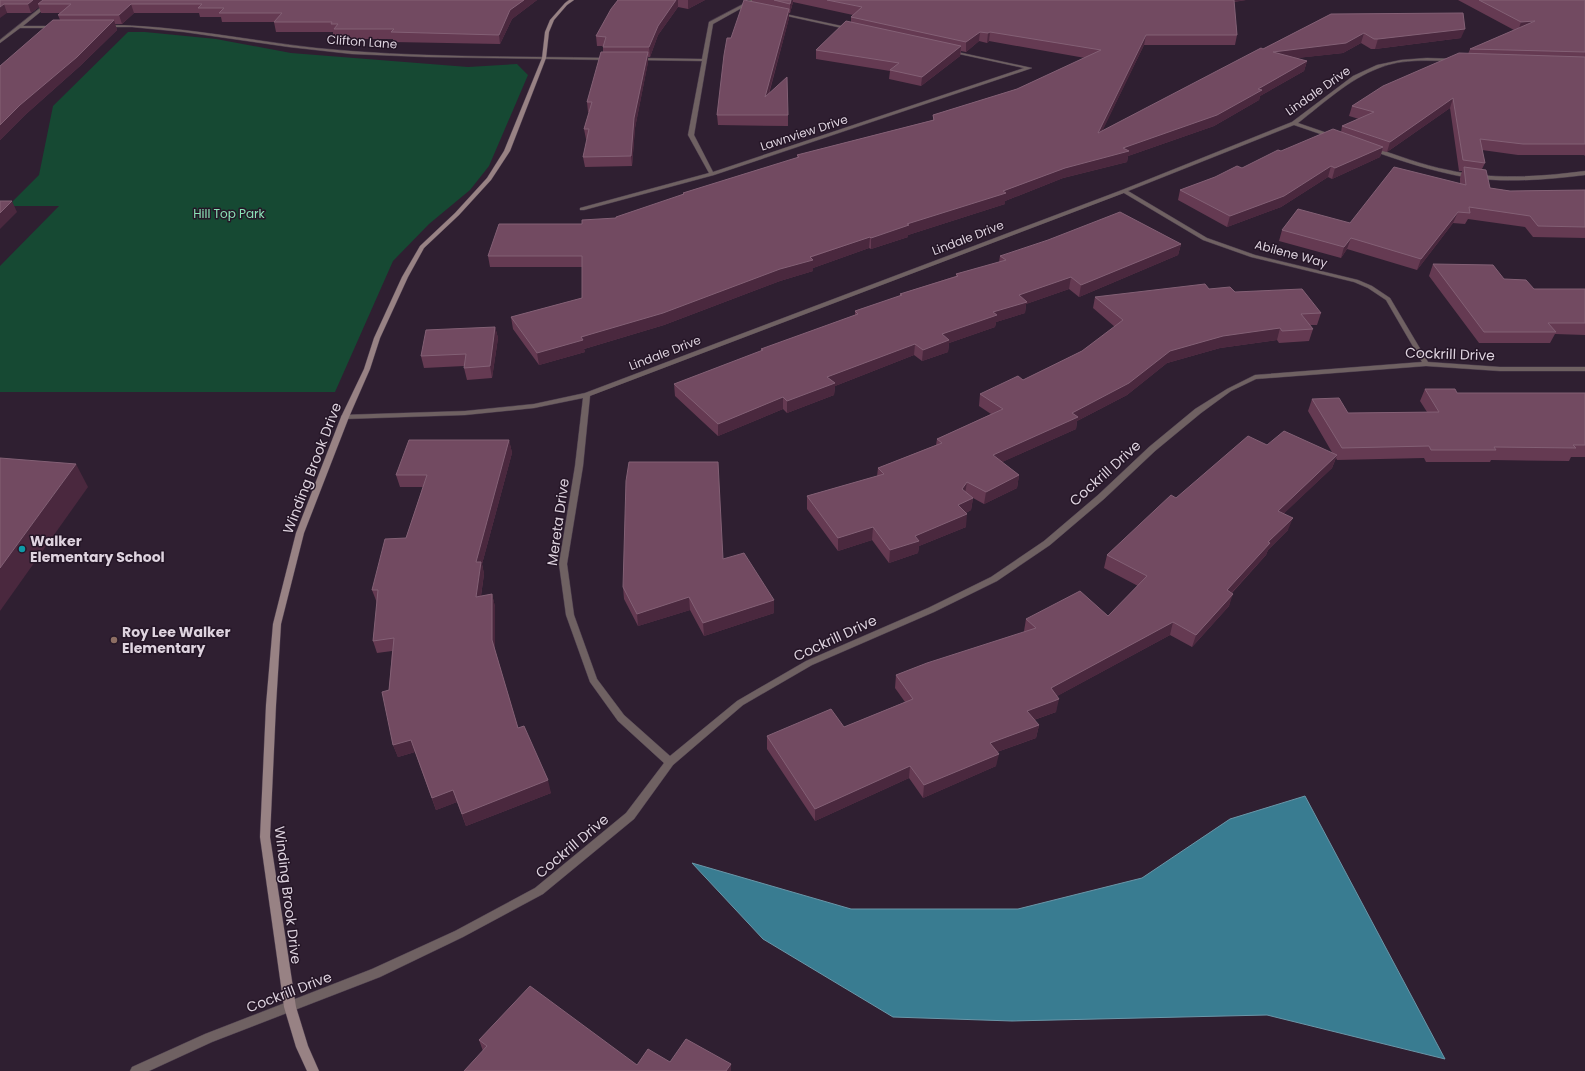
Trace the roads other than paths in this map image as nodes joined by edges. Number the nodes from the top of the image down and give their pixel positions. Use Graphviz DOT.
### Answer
graph roads {
  1 [pos="53,0"];
  2 [pos="572,0"];
  3 [pos="754,0"];
  4 [pos="742,5"];
  5 [pos="750,7"];
  6 [pos="773,12"];
  7 [pos="96,26"];
  8 [pos="20,27"];
  9 [pos="58,27"];
  10 [pos="858,30"];
  11 [pos="0,42"];
  12 [pos="944,49"];
  13 [pos="544,58"];
  14 [pos="618,59"];
  15 [pos="634,59"];
  16 [pos="704,60"];
  17 [pos="1467,60"];
  18 [pos="1294,123"];
  19 [pos="1338,138"];
  20 [pos="1368,148"];
  21 [pos="1585,173"];
  22 [pos="712,174"];
  23 [pos="1124,191"];
  24 [pos="582,208"];
  25 [pos="1426,364"];
  26 [pos="1585,369"];
  27 [pos="587,395"];
  28 [pos="345,417"];
  29 [pos="670,762"];
  30 [pos="290,1007"];
  31 [pos="136,1071"];
  32 [pos="313,1071"];
  1 -- 8 [label="street"];
  2 -- 13 [label="street, Winding Brook Drive"];
  3 -- 4 [label="street"];
  4 -- 5 [label="street"];
  4 -- 16 [label="street"];
  6 -- 10 [label="street"];
  7 -- 13 [label="street, Clifton Lane"];
  8 -- 9 [label="street"];
  8 -- 11 [label="street"];
  12 -- 22 [label="street, Lawnview Drive"];
  13 -- 14 [label="street, Clifton Lane"];
  13 -- 28 [label="street, Winding Brook Drive"];
  15 -- 16 [label="street"];
  16 -- 22 [label="street"];
  17 -- 18 [label="street, Lindale Drive"];
  18 -- 19 [label="street"];
  18 -- 23 [label="street, Lindale Drive"];
  20 -- 21 [label="street"];
  22 -- 24 [label="street, Lawnview Drive"];
  23 -- 25 [label="street, Abilene Way"];
  23 -- 27 [label="street, Lindale Drive"];
  25 -- 26 [label="street, Cockrill Drive"];
  25 -- 29 [label="street, Cockrill Drive"];
  27 -- 28 [label="street, Lindale Drive"];
  27 -- 29 [label="street, Mereta Drive"];
  28 -- 30 [label="street, Winding Brook Drive"];
  29 -- 30 [label="street, Cockrill Drive"];
  30 -- 31 [label="street, Cockrill Drive"];
  30 -- 32 [label="street, Winding Brook Drive"];
}
